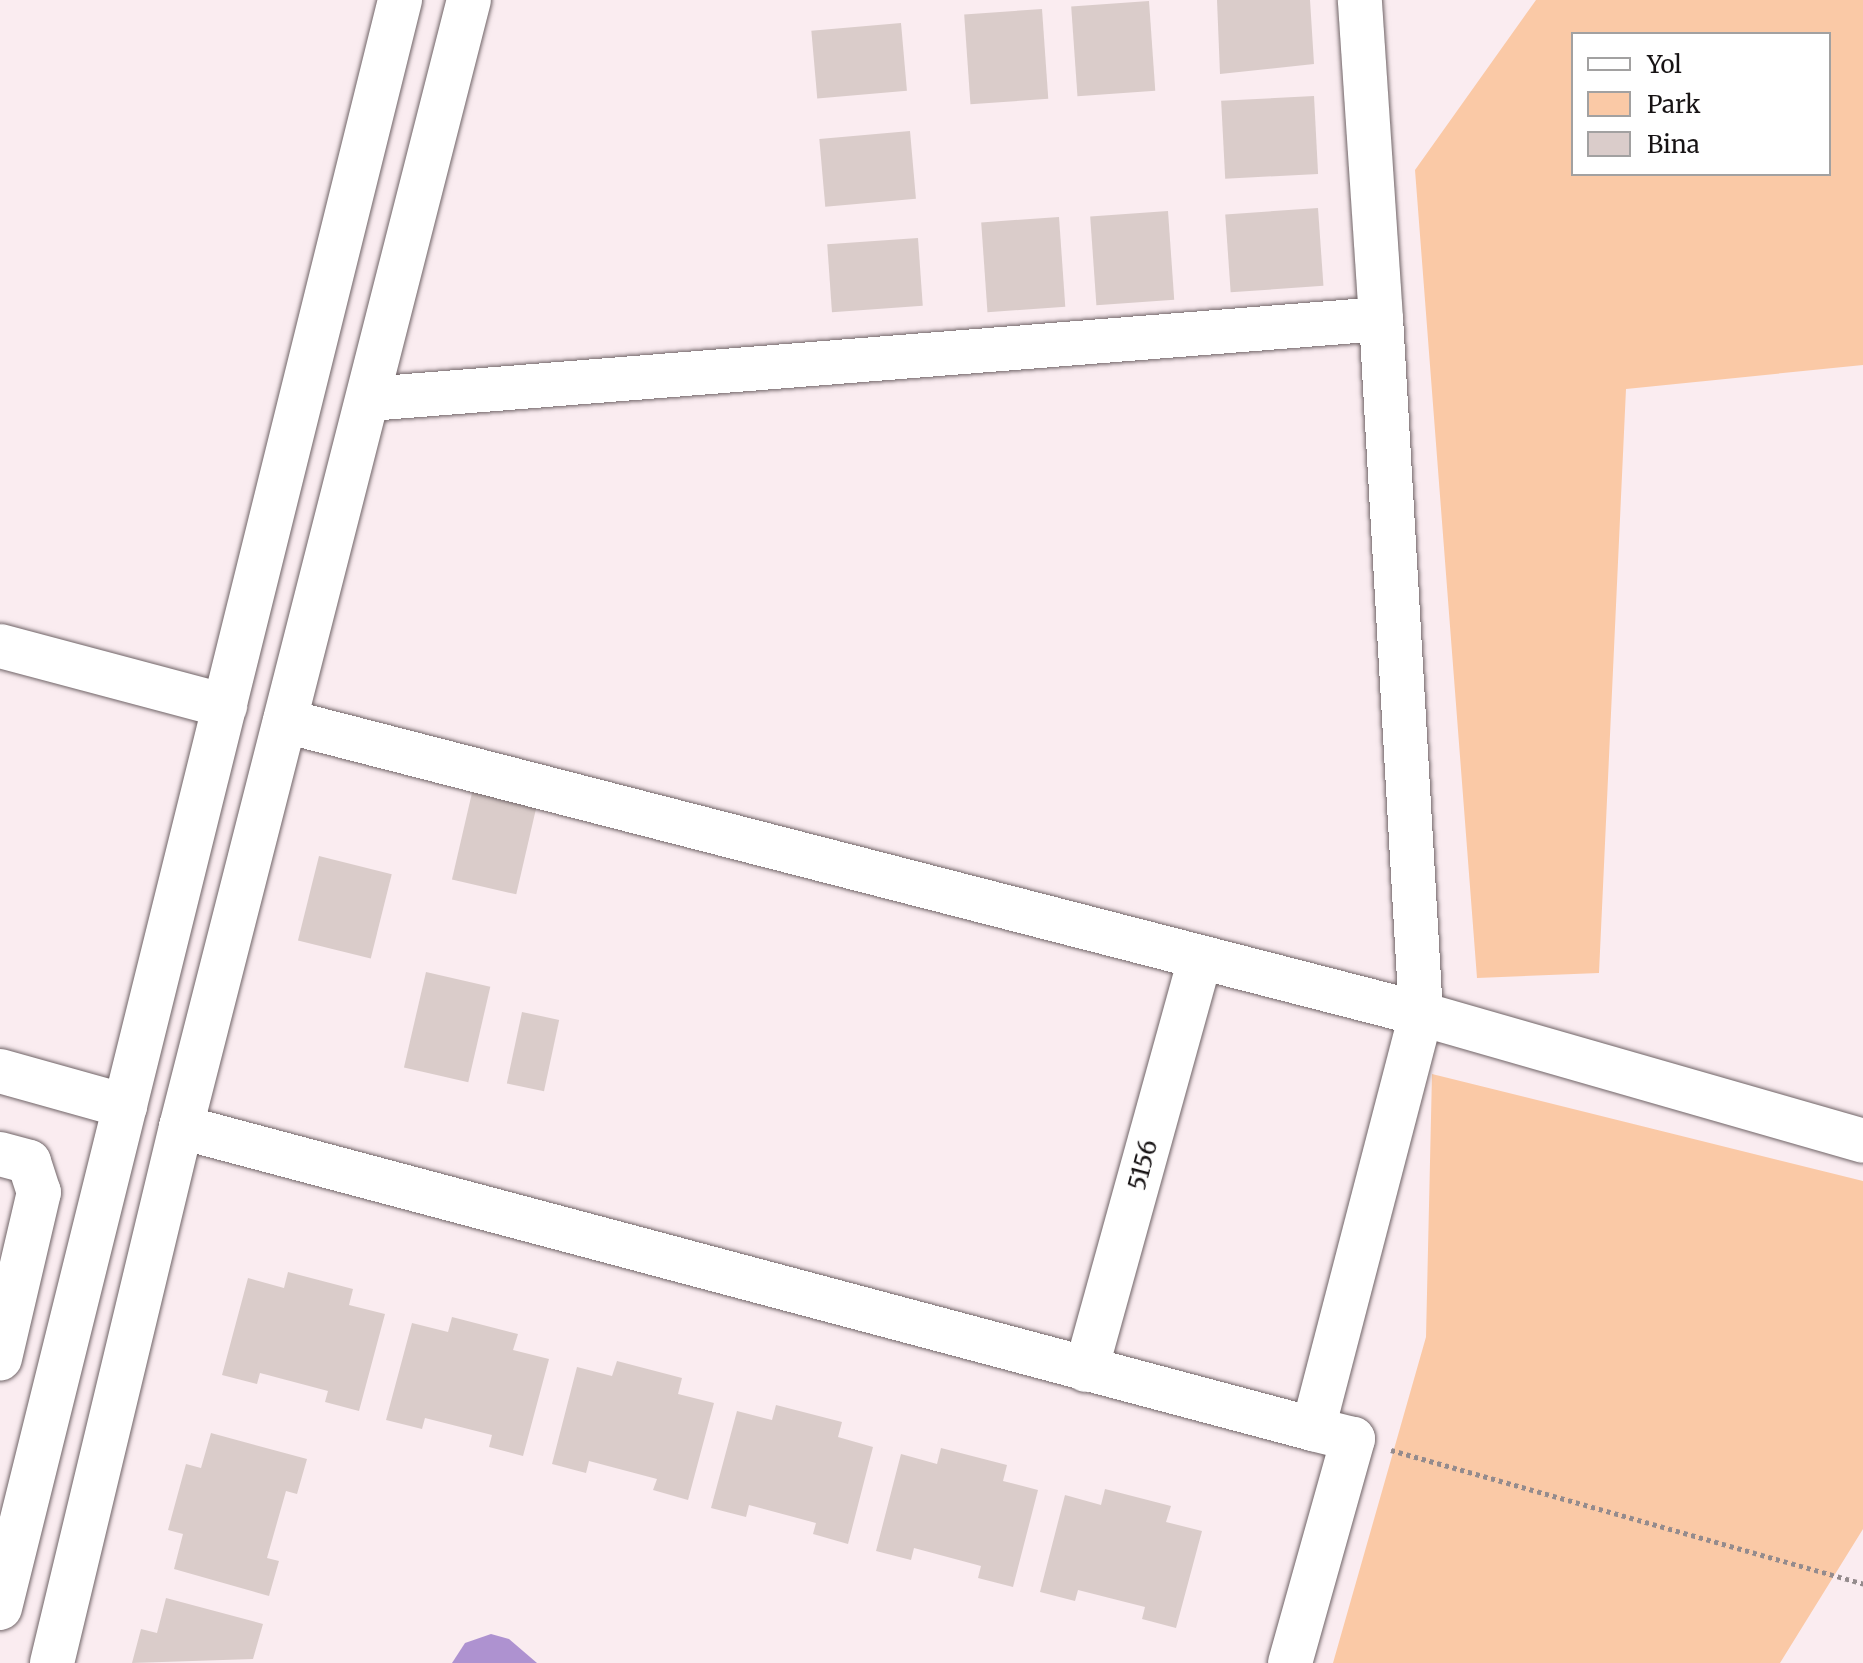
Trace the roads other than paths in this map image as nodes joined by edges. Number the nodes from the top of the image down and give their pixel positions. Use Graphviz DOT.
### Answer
graph roads {
  1 [pos="400,0"];
  2 [pos="469,0"];
  3 [pos="1360,0"];
  4 [pos="1381,319"];
  5 [pos="369,399"];
  6 [pos="0,646"];
  7 [pos="225,706"];
  8 [pos="285,721"];
  9 [pos="1200,960"];
  10 [pos="1421,1014"];
  11 [pos="0,1071"];
  12 [pos="125,1106"];
  13 [pos="181,1127"];
  14 [pos="1863,1141"];
  15 [pos="0,1154"];
  16 [pos="0,1358"];
  17 [pos="1086,1370"];
  18 [pos="1333,1434"];
  19 [pos="0,1608"];
  20 [pos="52,1663"];
  21 [pos="1290,1663"];
  1 -- 7 [label="street"];
  2 -- 5 [label="street"];
  3 -- 4 [label="street"];
  4 -- 5 [label="street"];
  4 -- 10 [label="street"];
  5 -- 8 [label="street"];
  6 -- 7 [label="street"];
  7 -- 12 [label="street"];
  8 -- 9 [label="street"];
  8 -- 13 [label="street"];
  9 -- 10 [label="street"];
  9 -- 17 [label="street, 5156"];
  10 -- 14 [label="street"];
  10 -- 18 [label="street"];
  11 -- 12 [label="street"];
  12 -- 19 [label="street"];
  13 -- 17 [label="street"];
  13 -- 20 [label="street"];
  15 -- 16 [label="street"];
  17 -- 18 [label="street"];
  18 -- 21 [label="street"];
}
